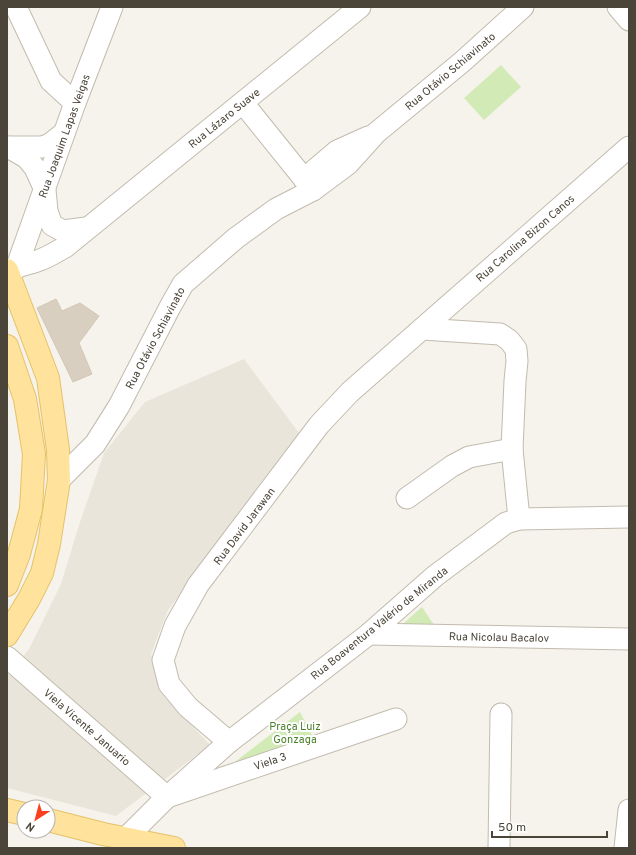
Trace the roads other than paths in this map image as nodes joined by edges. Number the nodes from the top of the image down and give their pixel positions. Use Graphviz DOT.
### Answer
graph roads {
  1 [pos="16,7"];
  2 [pos="112,7"];
  3 [pos="360,7"];
  4 [pos="523,7"];
  5 [pos="618,7"];
  6 [pos="629,20"];
  7 [pos="75,103"];
  8 [pos="243,103"];
  9 [pos="64,133"];
  10 [pos="8,147"];
  11 [pos="629,147"];
  12 [pos="309,184"];
  13 [pos="45,190"];
  14 [pos="86,228"];
  15 [pos="10,270"];
  16 [pos="422,329"];
  17 [pos="7,346"];
  18 [pos="512,449"];
  19 [pos="59,480"];
  20 [pos="407,498"];
  21 [pos="629,517"];
  22 [pos="519,518"];
  23 [pos="7,585"];
  24 [pos="369,634"];
  25 [pos="7,635"];
  26 [pos="629,639"];
  27 [pos="7,657"];
  28 [pos="501,714"];
  29 [pos="396,719"];
  30 [pos="229,742"];
  31 [pos="167,797"];
  32 [pos="629,810"];
  33 [pos="56,822"];
  34 [pos="126,838"];
  35 [pos="160,847"];
  36 [pos="499,848"];
  37 [pos="625,848"];
  1 -- 7 [label="street"];
  2 -- 7 [label="street, Rua Joaquim Lapas Veigas"];
  3 -- 8 [label="street, Rua Lázaro Suave"];
  4 -- 12 [label="street, Rua Otávio Schiavinato"];
  5 -- 6 [label="street"];
  7 -- 9 [label="street, Rua Joaquim Lapas Veigas"];
  8 -- 12 [label="street"];
  8 -- 14 [label="street, Rua Lázaro Suave"];
  9 -- 10 [label="street"];
  9 -- 13 [label="street, Rua Joaquim Lapas Veigas"];
  10 -- 13 [label="street"];
  11 -- 16 [label="street, Rua Carolina Bizon Canos"];
  12 -- 19 [label="street, Rua Otávio Schiavinato"];
  13 -- 14 [label="street"];
  13 -- 15 [label="street, Rua Joaquim Lapas Veigas"];
  14 -- 15 [label="street, Rua Lázaro Suave"];
  15 -- 19 [label="main road"];
  16 -- 18 [label="street"];
  16 -- 30 [label="street, Rua David Jarawan"];
  17 -- 23 [label="main road"];
  18 -- 20 [label="street"];
  18 -- 22 [label="street"];
  19 -- 25 [label="main road"];
  21 -- 22 [label="street, Rua Boaventura Valério de Miranda"];
  22 -- 24 [label="street, Rua Boaventura Valério de Miranda"];
  24 -- 26 [label="street, Rua Nicolau Bacalov"];
  24 -- 30 [label="street, Rua Boaventura Valério de Miranda"];
  27 -- 31 [label="street, Viela Vicente Januario"];
  28 -- 36 [label="street"];
  29 -- 31 [label="street, Viela 3"];
  30 -- 31 [label="street, Rua Boaventura Valério de Miranda"];
  31 -- 34 [label="street, Rua Boaventura Valério de Miranda"];
  32 -- 37 [label="street"];
  33 -- 34 [label="main road"];
  34 -- 35 [label="main road"];
}
